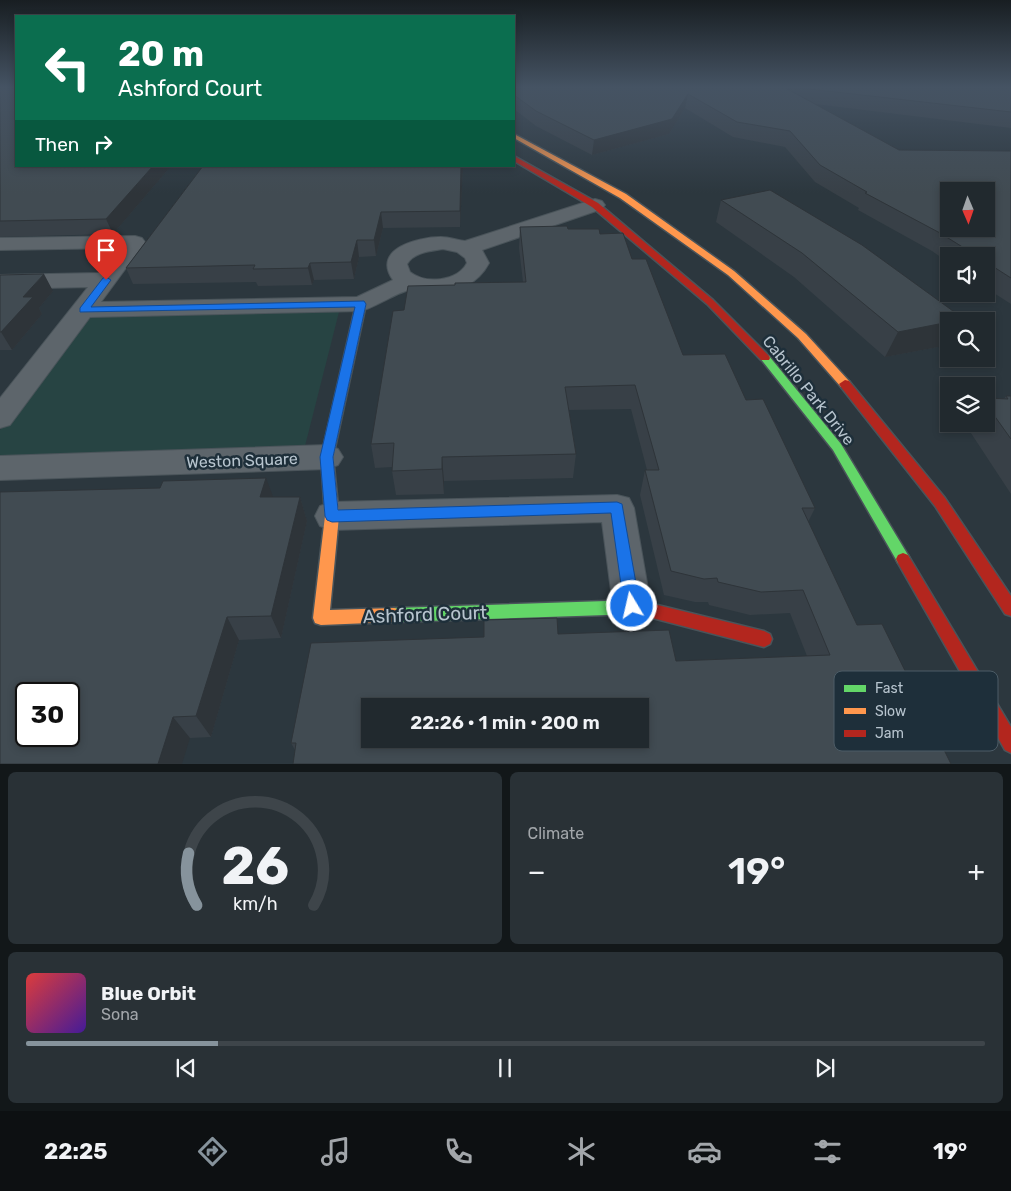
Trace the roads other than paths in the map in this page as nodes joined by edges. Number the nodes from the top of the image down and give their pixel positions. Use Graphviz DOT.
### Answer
graph roads {
  1 [pos="515,137"];
  2 [pos="515,159"];
  3 [pos="595,205"];
  4 [pos="0,244"];
  5 [pos="466,248"];
  6 [pos="106,280"];
  7 [pos="409,281"];
  8 [pos="0,282"];
  9 [pos="361,304"];
  10 [pos="84,310"];
  11 [pos="0,418"];
  12 [pos="327,457"];
  13 [pos="0,468"];
  14 [pos="332,516"];
  15 [pos="632,606"];
  16 [pos="1011,609"];
  17 [pos="764,639"];
  18 [pos="968,671"];
  19 [pos="998,722"];
  20 [pos="1011,744"];
  1 -- 16 [label="street, Cabrillo Park Drive"];
  2 -- 3 [label="street, Cabrillo Park Drive"];
  3 -- 5 [label="street"];
  3 -- 18 [label="street, Cabrillo Park Drive"];
  4 -- 6 [label="street"];
  5 -- 7 [label="street"];
  5 -- 7 [label="street"];
  6 -- 8 [label="street"];
  6 -- 10 [label="street"];
  7 -- 9 [label="street"];
  9 -- 10 [label="street"];
  9 -- 12 [label="street"];
  10 -- 11 [label="street"];
  12 -- 13 [label="street, Weston Square"];
  12 -- 14 [label="street, Ashford Court"];
  14 -- 15 [label="street"];
  14 -- 15 [label="street, Ashford Court"];
  15 -- 17 [label="street, Ashford Court"];
  19 -- 20 [label="street, Cabrillo Park Drive"];
}
